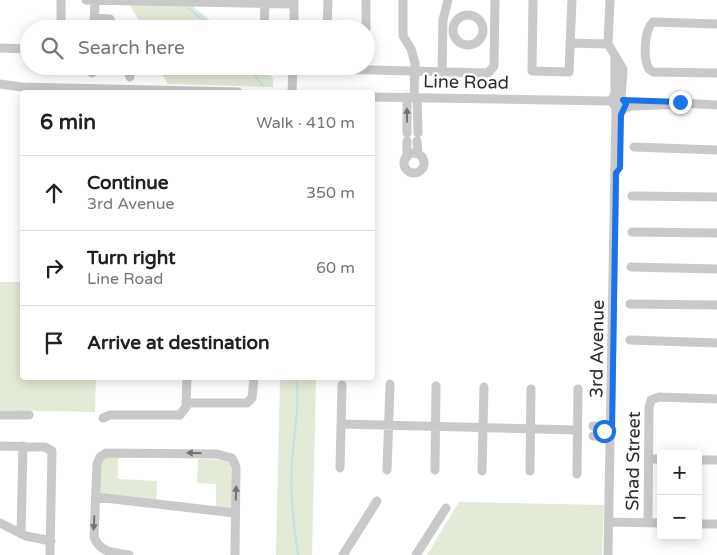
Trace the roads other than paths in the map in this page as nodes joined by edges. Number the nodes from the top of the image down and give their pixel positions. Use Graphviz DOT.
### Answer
graph roads {
  1 [pos="61,0"];
  2 [pos="86,0"];
  3 [pos="95,0"];
  4 [pos="194,0"];
  5 [pos="328,0"];
  6 [pos="366,0"];
  7 [pos="403,0"];
  8 [pos="448,0"];
  9 [pos="495,0"];
  10 [pos="533,0"];
  11 [pos="572,0"];
  12 [pos="610,0"];
  13 [pos="266,2"];
  14 [pos="294,2"];
  15 [pos="94,18"];
  16 [pos="60,20"];
  17 [pos="110,20"];
  18 [pos="265,20"];
  19 [pos="294,20"];
  20 [pos="327,20"];
  21 [pos="366,20"];
  22 [pos="717,24"];
  23 [pos="483,29"];
  24 [pos="443,31"];
  25 [pos="495,31"];
  26 [pos="453,32"];
  27 [pos="570,43"];
  28 [pos="608,44"];
  29 [pos="0,48"];
  30 [pos="20,49"];
  31 [pos="375,69"];
  32 [pos="415,71"];
  33 [pos="442,72"];
  34 [pos="717,73"];
  35 [pos="293,75"];
  36 [pos="0,84"];
  37 [pos="22,87"];
  38 [pos="101,90"];
  39 [pos="292,90"];
  40 [pos="0,92"];
  41 [pos="375,97"];
  42 [pos="413,97"];
  43 [pos="618,103"];
  44 [pos="717,105"];
  45 [pos="634,147"];
  46 [pos="717,150"];
  47 [pos="418,154"];
  48 [pos="407,157"];
  49 [pos="632,196"];
  50 [pos="717,197"];
  51 [pos="632,232"];
  52 [pos="717,234"];
  53 [pos="630,267"];
  54 [pos="717,269"];
  55 [pos="630,304"];
  56 [pos="717,306"];
  57 [pos="630,340"];
  58 [pos="717,342"];
  59 [pos="187,380"];
  60 [pos="254,380"];
  61 [pos="390,384"];
  62 [pos="342,385"];
  63 [pos="436,386"];
  64 [pos="484,387"];
  65 [pos="531,389"];
  66 [pos="578,389"];
  67 [pos="717,399"];
  68 [pos="186,403"];
  69 [pos="0,415"];
  70 [pos="29,415"];
  71 [pos="103,418"];
  72 [pos="341,424"];
  73 [pos="388,425"];
  74 [pos="435,427"];
  75 [pos="483,428"];
  76 [pos="530,429"];
  77 [pos="577,431"];
  78 [pos="612,434"];
  79 [pos="0,446"];
  80 [pos="23,446"];
  81 [pos="649,459"];
  82 [pos="657,459"];
  83 [pos="702,460"];
  84 [pos="717,460"];
  85 [pos="340,468"];
  86 [pos="387,470"];
  87 [pos="435,470"];
  88 [pos="482,471"];
  89 [pos="530,471"];
  90 [pos="577,474"];
  91 [pos="96,497"];
  92 [pos="377,501"];
  93 [pos="446,508"];
  94 [pos="235,513"];
  95 [pos="609,522"];
  96 [pos="648,522"];
  97 [pos="0,523"];
  98 [pos="657,523"];
  99 [pos="702,524"];
  100 [pos="717,524"];
  101 [pos="21,534"];
  102 [pos="51,541"];
  103 [pos="50,555"];
  104 [pos="129,555"];
  105 [pos="235,555"];
  106 [pos="343,555"];
  107 [pos="416,555"];
  108 [pos="608,555"];
  1 -- 16 [label="street"];
  2 -- 3 [label="street"];
  3 -- 4 [label="street"];
  3 -- 15 [label="street"];
  4 -- 13 [label="street"];
  5 -- 20 [label="street"];
  6 -- 21 [label="street"];
  7 -- 32 [label="street"];
  8 -- 24 [label="street"];
  9 -- 25 [label="street"];
  10 -- 27 [label="street"];
  11 -- 27 [label="street"];
  12 -- 28 [label="street"];
  13 -- 14 [label="street"];
  13 -- 18 [label="street"];
  14 -- 19 [label="street"];
  15 -- 17 [label="street"];
  22 -- 34 [label="street"];
  23 -- 25 [label="street"];
  23 -- 26 [label="street"];
  23 -- 26 [label="street"];
  24 -- 26 [label="street"];
  24 -- 33 [label="street"];
  25 -- 33 [label="street"];
  27 -- 28 [label="street"];
  28 -- 43 [label="street, 3rd Avenue"];
  29 -- 30 [label="street"];
  31 -- 32 [label="street"];
  32 -- 33 [label="street"];
  32 -- 42 [label="street"];
  35 -- 39 [label="street"];
  36 -- 37 [label="street"];
  37 -- 38 [label="street"];
  37 -- 40 [label="street"];
  41 -- 42 [label="street, Line Road"];
  42 -- 43 [label="street, Line Road"];
  42 -- 47 [label="street"];
  48 -- 42 [label="street, one-way"];
  43 -- 44 [label="street, Line Road"];
  43 -- 78 [label="street, 3rd Avenue"];
  45 -- 46 [label="street"];
  47 -- 48 [label="street"];
  47 -- 48 [label="street"];
  49 -- 50 [label="street"];
  51 -- 52 [label="street"];
  53 -- 54 [label="street"];
  55 -- 56 [label="street"];
  57 -- 58 [label="street"];
  59 -- 68 [label="street"];
  60 -- 68 [label="street"];
  61 -- 73 [label="street"];
  62 -- 72 [label="street"];
  63 -- 74 [label="street"];
  64 -- 75 [label="street"];
  65 -- 76 [label="street"];
  66 -- 77 [label="street"];
  67 -- 81 [label="street, Shad Street"];
  68 -- 71 [label="street"];
  69 -- 70 [label="street"];
  72 -- 73 [label="street"];
  72 -- 85 [label="street"];
  73 -- 74 [label="street"];
  73 -- 86 [label="street"];
  74 -- 75 [label="street"];
  74 -- 87 [label="street"];
  75 -- 76 [label="street"];
  75 -- 88 [label="street"];
  76 -- 77 [label="street"];
  76 -- 89 [label="street"];
  77 -- 78 [label="street"];
  77 -- 78 [label="street"];
  77 -- 90 [label="street"];
  78 -- 95 [label="street, 3rd Avenue"];
  79 -- 80 [label="street"];
  80 -- 101 [label="street"];
  80 -- 102 [label="street"];
  81 -- 82 [label="street"];
  81 -- 96 [label="street, Shad Street"];
  83 -- 84 [label="street"];
  91 -- 94 [label="street"];
  94 -- 91 [label="street, one-way"];
  91 -- 104 [label="street, one-way"];
  92 -- 106 [label="street"];
  93 -- 107 [label="street"];
  94 -- 105 [label="street"];
  95 -- 96 [label="street"];
  95 -- 108 [label="street, 3rd Avenue"];
  96 -- 98 [label="street"];
  97 -- 101 [label="street"];
  99 -- 100 [label="street"];
  101 -- 102 [label="street"];
  102 -- 103 [label="street"];
}
